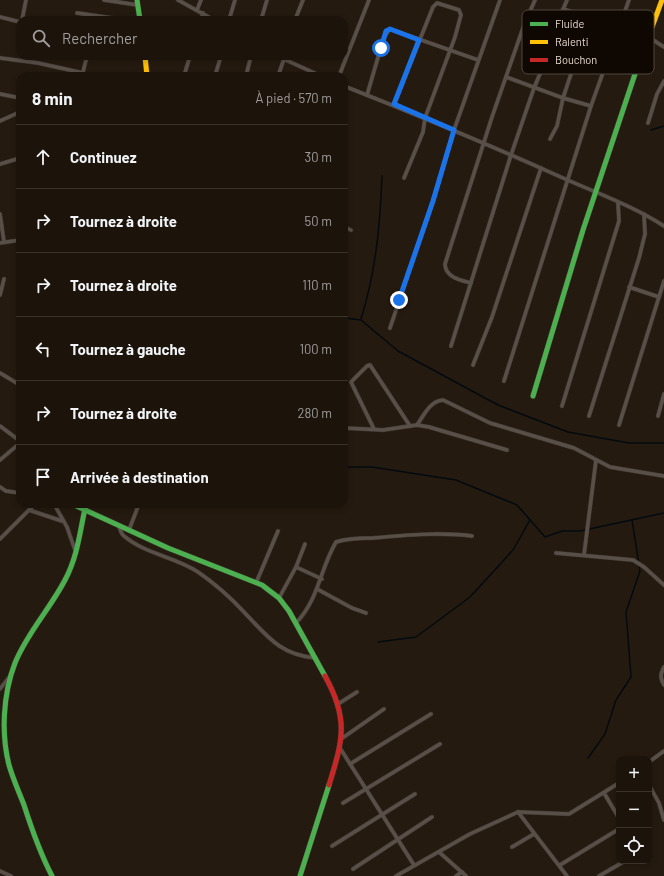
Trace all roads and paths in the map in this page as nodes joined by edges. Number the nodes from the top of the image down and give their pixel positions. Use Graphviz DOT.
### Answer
graph roads {
  1 [pos="26,0"];
  2 [pos="104,0"];
  3 [pos="178,0"];
  4 [pos="201,0"];
  5 [pos="235,0"];
  6 [pos="267,0"];
  7 [pos="303,0"];
  8 [pos="368,0"];
  9 [pos="500,0"];
  10 [pos="535,0"];
  11 [pos="567,0"];
  12 [pos="629,0"];
  13 [pos="662,0"];
  14 [pos="137,3"];
  15 [pos="563,9"];
  16 [pos="197,10"];
  17 [pos="531,10"];
  18 [pos="566,10"];
  19 [pos="626,10"];
  20 [pos="77,13"];
  21 [pos="203,13"];
  22 [pos="22,16"];
  23 [pos="98,16"];
  24 [pos="139,16"];
  25 [pos="202,16"];
  26 [pos="208,16"];
  27 [pos="230,16"];
  28 [pos="263,16"];
  29 [pos="297,16"];
  30 [pos="0,17"];
  31 [pos="16,20"];
  32 [pos="654,25"];
  33 [pos="522,31"];
  34 [pos="419,40"];
  35 [pos="654,41"];
  36 [pos="664,47"];
  37 [pos="449,50"];
  38 [pos="348,52"];
  39 [pos="0,58"];
  40 [pos="86,60"];
  41 [pos="145,60"];
  42 [pos="189,60"];
  43 [pos="220,60"];
  44 [pos="250,60"];
  45 [pos="280,60"];
  46 [pos="285,60"];
  47 [pos="345,60"];
  48 [pos="478,60"];
  49 [pos="75,72"];
  50 [pos="83,72"];
  51 [pos="147,72"];
  52 [pos="185,72"];
  53 [pos="216,72"];
  54 [pos="247,72"];
  55 [pos="278,72"];
  56 [pos="307,72"];
  57 [pos="341,72"];
  58 [pos="540,74"];
  59 [pos="571,74"];
  60 [pos="603,74"];
  61 [pos="636,74"];
  62 [pos="506,77"];
  63 [pos="664,81"];
  64 [pos="348,88"];
  65 [pos="534,88"];
  66 [pos="0,94"];
  67 [pos="367,95"];
  68 [pos="16,97"];
  69 [pos="563,98"];
  70 [pos="394,104"];
  71 [pos="591,106"];
  72 [pos="16,114"];
  73 [pos="425,118"];
  74 [pos="0,121"];
  75 [pos="648,123"];
  76 [pos="454,130"];
  77 [pos="550,139"];
  78 [pos="483,143"];
  79 [pos="511,155"];
  80 [pos="16,159"];
  81 [pos="0,164"];
  82 [pos="541,168"];
  83 [pos="404,178"];
  84 [pos="567,180"];
  85 [pos="596,192"];
  86 [pos="618,203"];
  87 [pos="0,214"];
  88 [pos="644,214"];
  89 [pos="664,226"];
  90 [pos="348,229"];
  91 [pos="351,230"];
  92 [pos="16,241"];
  93 [pos="2,243"];
  94 [pos="4,279"];
  95 [pos="664,281"];
  96 [pos="470,283"];
  97 [pos="629,287"];
  98 [pos="0,295"];
  99 [pos="659,297"];
  100 [pos="390,328"];
  101 [pos="451,346"];
  102 [pos="473,365"];
  103 [pos="0,373"];
  104 [pos="504,381"];
  105 [pos="16,383"];
  106 [pos="664,394"];
  107 [pos="533,396"];
  108 [pos="562,406"];
  109 [pos="589,416"];
  110 [pos="658,416"];
  111 [pos="417,425"];
  112 [pos="619,425"];
  113 [pos="0,426"];
  114 [pos="410,426"];
  115 [pos="348,428"];
  116 [pos="374,430"];
  117 [pos="16,439"];
  118 [pos="16,446"];
  119 [pos="507,450"];
  120 [pos="0,460"];
  121 [pos="596,460"];
  122 [pos="664,476"];
  123 [pos="0,487"];
  124 [pos="16,492"];
  125 [pos="56,508"];
  126 [pos="85,508"];
  127 [pos="87,508"];
  128 [pos="137,508"];
  129 [pos="29,510"];
  130 [pos="62,521"];
  131 [pos="119,526"];
  132 [pos="129,530"];
  133 [pos="278,530"];
  134 [pos="472,536"];
  135 [pos="0,538"];
  136 [pos="305,544"];
  137 [pos="556,553"];
  138 [pos="76,554"];
  139 [pos="584,555"];
  140 [pos="296,567"];
  141 [pos="322,579"];
  142 [pos="256,583"];
  143 [pos="664,585"];
  144 [pos="317,589"];
  145 [pos="279,598"];
  146 [pos="366,613"];
  147 [pos="296,623"];
  148 [pos="316,658"];
  149 [pos="664,667"];
  150 [pos="11,676"];
  151 [pos="664,685"];
  152 [pos="0,690"];
  153 [pos="357,692"];
  154 [pos="338,704"];
  155 [pos="384,709"];
  156 [pos="431,714"];
  157 [pos="341,739"];
  158 [pos="440,744"];
  159 [pos="340,748"];
  160 [pos="664,751"];
  161 [pos="652,760"];
  162 [pos="350,764"];
  163 [pos="616,785"];
  164 [pos="365,790"];
  165 [pos="652,790"];
  166 [pos="604,793"];
  167 [pos="415,794"];
  168 [pos="343,803"];
  169 [pos="518,812"];
  170 [pos="616,813"];
  171 [pos="382,815"];
  172 [pos="432,817"];
  173 [pos="664,820"];
  174 [pos="616,831"];
  175 [pos="534,834"];
  176 [pos="398,839"];
  177 [pos="332,846"];
  178 [pos="512,847"];
  179 [pos="439,852"];
  180 [pos="620,864"];
  181 [pos="414,865"];
  182 [pos="560,865"];
  183 [pos="352,869"];
  184 [pos="1,872"];
  185 [pos="462,872"];
  186 [pos="11,876"];
  187 [pos="52,876"];
  188 [pos="300,876"];
  189 [pos="396,876"];
  190 [pos="456,876"];
  191 [pos="466,876"];
  192 [pos="567,876"];
  193 [pos="599,876"];
  1 -- 22 [label="street"];
  2 -- 14 [label="street"];
  3 -- 16 [label="street"];
  4 -- 16 [label="street"];
  5 -- 27 [label="street"];
  6 -- 28 [label="street"];
  7 -- 29 [label="street"];
  8 -- 38 [label="street"];
  9 -- 48 [label="street"];
  10 -- 17 [label="street"];
  11 -- 15 [label="street"];
  12 -- 19 [label="street"];
  13 -- 32 [label="street"];
  14 -- 24 [label="street"];
  15 -- 18 [label="street"];
  16 -- 21 [label="street"];
  20 -- 23 [label="street"];
  21 -- 25 [label="street"];
  21 -- 26 [label="street"];
  30 -- 31 [label="street"];
  33 -- 62 [label="street"];
  34 -- 37 [label="street"];
  34 -- 37 [label="street"];
  34 -- 67 [label="street"];
  34 -- 70 [label="street"];
  35 -- 36 [label="street"];
  37 -- 48 [label="street"];
  37 -- 73 [label="street"];
  39 -- 49 [label="street"];
  40 -- 50 [label="street"];
  41 -- 51 [label="street"];
  42 -- 52 [label="street"];
  43 -- 53 [label="street"];
  44 -- 54 [label="street"];
  45 -- 55 [label="street"];
  46 -- 56 [label="street"];
  47 -- 57 [label="street"];
  48 -- 76 [label="street"];
  58 -- 65 [label="street"];
  59 -- 69 [label="street"];
  60 -- 71 [label="street"];
  61 -- 85 [label="street"];
  62 -- 65 [label="street"];
  62 -- 78 [label="street"];
  63 -- 75 [label="street"];
  64 -- 67 [label="street"];
  65 -- 69 [label="street"];
  65 -- 79 [label="street"];
  66 -- 68 [label="street"];
  67 -- 70 [label="street"];
  69 -- 71 [label="street"];
  69 -- 77 [label="street"];
  70 -- 73 [label="street"];
  71 -- 84 [label="street"];
  72 -- 74 [label="street"];
  73 -- 76 [label="street"];
  73 -- 83 [label="street"];
  76 -- 78 [label="street"];
  76 -- 100 [label="street"];
  78 -- 79 [label="street"];
  78 -- 96 [label="street"];
  79 -- 82 [label="street"];
  79 -- 96 [label="street"];
  80 -- 81 [label="street"];
  82 -- 84 [label="street"];
  82 -- 102 [label="street"];
  84 -- 85 [label="street"];
  84 -- 104 [label="street"];
  85 -- 86 [label="street"];
  85 -- 107 [label="street"];
  86 -- 88 [label="street"];
  86 -- 108 [label="street"];
  87 -- 93 [label="street"];
  88 -- 89 [label="street"];
  88 -- 97 [label="street"];
  90 -- 91 [label="street"];
  92 -- 93 [label="street"];
  94 -- 98 [label="street"];
  95 -- 99 [label="street"];
  96 -- 101 [label="street"];
  97 -- 99 [label="street"];
  97 -- 109 [label="street"];
  99 -- 112 [label="street"];
  103 -- 105 [label="street"];
  106 -- 110 [label="street"];
  111 -- 114 [label="street"];
  111 -- 119 [label="street"];
  111 -- 121 [label="street"];
  113 -- 117 [label="street"];
  114 -- 116 [label="street"];
  114 -- 116 [label="street"];
  115 -- 116 [label="street"];
  118 -- 120 [label="street"];
  121 -- 122 [label="street"];
  121 -- 139 [label="street"];
  123 -- 124 [label="street"];
  125 -- 130 [label="street"];
  126 -- 138 [label="street"];
  127 -- 131 [label="street"];
  128 -- 132 [label="street"];
  129 -- 130 [label="street"];
  129 -- 135 [label="street"];
  130 -- 138 [label="street"];
  131 -- 132 [label="street"];
  131 -- 148 [label="street"];
  132 -- 142 [label="street"];
  133 -- 142 [label="street"];
  134 -- 141 [label="street"];
  136 -- 140 [label="street"];
  137 -- 139 [label="street"];
  138 -- 150 [label="street"];
  139 -- 143 [label="street"];
  140 -- 141 [label="street"];
  140 -- 145 [label="street"];
  141 -- 144 [label="street"];
  142 -- 145 [label="street"];
  144 -- 146 [label="street"];
  144 -- 147 [label="street"];
  145 -- 147 [label="street"];
  147 -- 148 [label="street"];
  148 -- 154 [label="street"];
  149 -- 151 [label="street"];
  150 -- 152 [label="street"];
  150 -- 187 [label="street"];
  153 -- 154 [label="street"];
  154 -- 157 [label="street"];
  155 -- 157 [label="street"];
  156 -- 162 [label="street"];
  157 -- 159 [label="street"];
  158 -- 164 [label="street"];
  159 -- 162 [label="street"];
  159 -- 188 [label="street"];
  160 -- 161 [label="street"];
  162 -- 164 [label="street"];
  163 -- 166 [label="street"];
  164 -- 168 [label="street"];
  164 -- 171 [label="street"];
  165 -- 173 [label="street"];
  166 -- 169 [label="street"];
  166 -- 170 [label="street"];
  167 -- 171 [label="street"];
  169 -- 175 [label="street"];
  169 -- 179 [label="street"];
  171 -- 176 [label="street"];
  171 -- 177 [label="street"];
  172 -- 176 [label="street"];
  174 -- 182 [label="street"];
  175 -- 178 [label="street"];
  175 -- 182 [label="street"];
  176 -- 181 [label="street"];
  176 -- 183 [label="street"];
  179 -- 181 [label="street"];
  179 -- 185 [label="street"];
  180 -- 193 [label="street"];
  181 -- 189 [label="street"];
  182 -- 192 [label="street"];
  184 -- 186 [label="street"];
  185 -- 190 [label="street"];
  185 -- 191 [label="street"];
}
